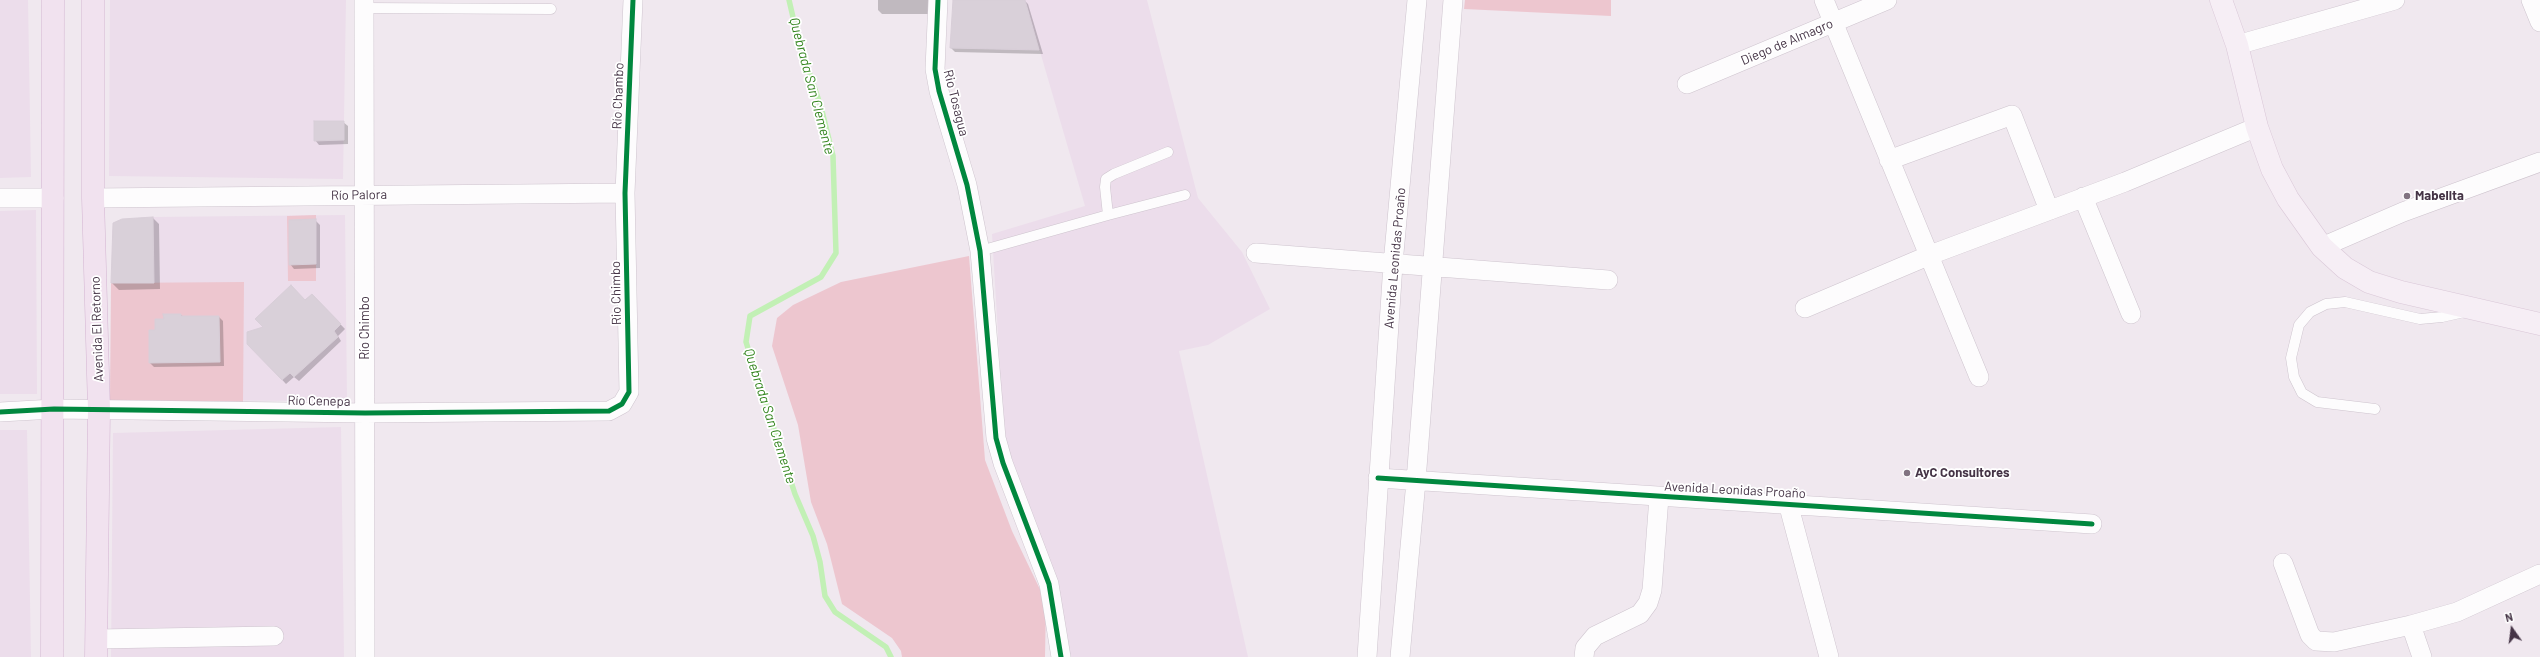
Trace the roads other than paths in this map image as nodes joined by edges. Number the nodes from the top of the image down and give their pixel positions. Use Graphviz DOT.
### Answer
graph roads {
  1 [pos="54,0"];
  2 [pos="93,0"];
  3 [pos="633,0"];
  4 [pos="938,0"];
  5 [pos="1417,0"];
  6 [pos="1453,0"];
  7 [pos="1824,0"];
  8 [pos="1887,0"];
  9 [pos="2221,0"];
  10 [pos="2395,0"];
  11 [pos="2531,0"];
  12 [pos="364,4"];
  13 [pos="551,9"];
  14 [pos="1834,22"];
  15 [pos="2540,22"];
  16 [pos="2237,46"];
  17 [pos="1687,84"];
  18 [pos="2258,127"];
  19 [pos="1168,152"];
  20 [pos="1889,160"];
  21 [pos="2540,162"];
  22 [pos="625,193"];
  23 [pos="1185,195"];
  24 [pos="364,196"];
  25 [pos="2083,197"];
  26 [pos="0,198"];
  27 [pos="54,198"];
  28 [pos="93,198"];
  29 [pos="2049,210"];
  30 [pos="1108,215"];
  31 [pos="2322,248"];
  32 [pos="980,250"];
  33 [pos="1256,253"];
  34 [pos="1930,255"];
  35 [pos="1393,264"];
  36 [pos="1431,267"];
  37 [pos="1608,280"];
  38 [pos="1805,308"];
  39 [pos="2476,309"];
  40 [pos="2131,314"];
  41 [pos="2540,324"];
  42 [pos="1979,377"];
  43 [pos="629,392"];
  44 [pos="2375,408"];
  45 [pos="54,409"];
  46 [pos="100,409"];
  47 [pos="0,412"];
  48 [pos="365,413"];
  49 [pos="1378,478"];
  50 [pos="1416,481"];
  51 [pos="1659,497"];
  52 [pos="1788,503"];
  53 [pos="2092,524"];
  54 [pos="2283,563"];
  55 [pos="2540,574"];
  56 [pos="2411,625"];
  57 [pos="274,636"];
  58 [pos="96,648"];
  59 [pos="52,657"];
  60 [pos="365,657"];
  61 [pos="1061,657"];
  62 [pos="1367,657"];
  63 [pos="1400,657"];
  64 [pos="1584,657"];
  65 [pos="1828,657"];
  66 [pos="2422,657"];
  1 -- 27 [label="main road"];
  2 -- 28 [label="main road, Avenida El Retorno"];
  3 -- 22 [label="street, Río Chambo"];
  4 -- 32 [label="street, Rio Tosagua"];
  5 -- 35 [label="street, Avenida Leonidas Proaño"];
  6 -- 36 [label="street"];
  7 -- 14 [label="street"];
  8 -- 14 [label="street, Diego de Almagro"];
  9 -- 16 [label="main road"];
  10 -- 16 [label="street"];
  11 -- 15 [label="street"];
  12 -- 13 [label="lane"];
  12 -- 24 [label="street, Río Chimbo"];
  14 -- 17 [label="street, Diego de Almagro"];
  14 -- 20 [label="street"];
  16 -- 18 [label="main road"];
  18 -- 25 [label="street"];
  18 -- 31 [label="main road"];
  19 -- 30 [label="lane"];
  20 -- 29 [label="street"];
  20 -- 34 [label="street"];
  21 -- 31 [label="street"];
  22 -- 24 [label="street, Río Palora"];
  22 -- 43 [label="street, Rio Chimbo"];
  23 -- 30 [label="lane"];
  24 -- 28 [label="street, Río Palora"];
  24 -- 48 [label="street, Río Chimbo"];
  25 -- 29 [label="street"];
  25 -- 40 [label="street"];
  26 -- 27 [label="street"];
  27 -- 45 [label="main road"];
  28 -- 46 [label="main road, Avenida El Retorno"];
  29 -- 34 [label="street"];
  30 -- 32 [label="lane"];
  31 -- 39 [label="main road"];
  32 -- 61 [label="street, Rio Tosagua"];
  33 -- 35 [label="street"];
  34 -- 38 [label="street"];
  34 -- 42 [label="street"];
  35 -- 36 [label="street"];
  35 -- 49 [label="street, Avenida Leonidas Proaño"];
  36 -- 37 [label="street"];
  36 -- 50 [label="street"];
  39 -- 41 [label="main road"];
  39 -- 44 [label="lane"];
  43 -- 48 [label="street, Río Cenepa"];
  45 -- 46 [label="street, Río Cenepa"];
  45 -- 47 [label="street, Río Cenepa"];
  45 -- 59 [label="main road"];
  46 -- 48 [label="street, Río Cenepa"];
  46 -- 58 [label="main road, Avenida El Retorno"];
  48 -- 60 [label="street, Río Chimbo"];
  49 -- 50 [label="street, Avenida Leonidas Proaño"];
  49 -- 62 [label="street"];
  50 -- 51 [label="street, Avenida Leonidas Proaño"];
  50 -- 63 [label="street"];
  51 -- 52 [label="street, Avenida Leonidas Proaño"];
  51 -- 64 [label="street"];
  52 -- 53 [label="street, Avenida Leonidas Proaño"];
  52 -- 65 [label="street"];
  54 -- 56 [label="street"];
  55 -- 56 [label="street"];
  56 -- 66 [label="street"];
  57 -- 58 [label="street"];
}
